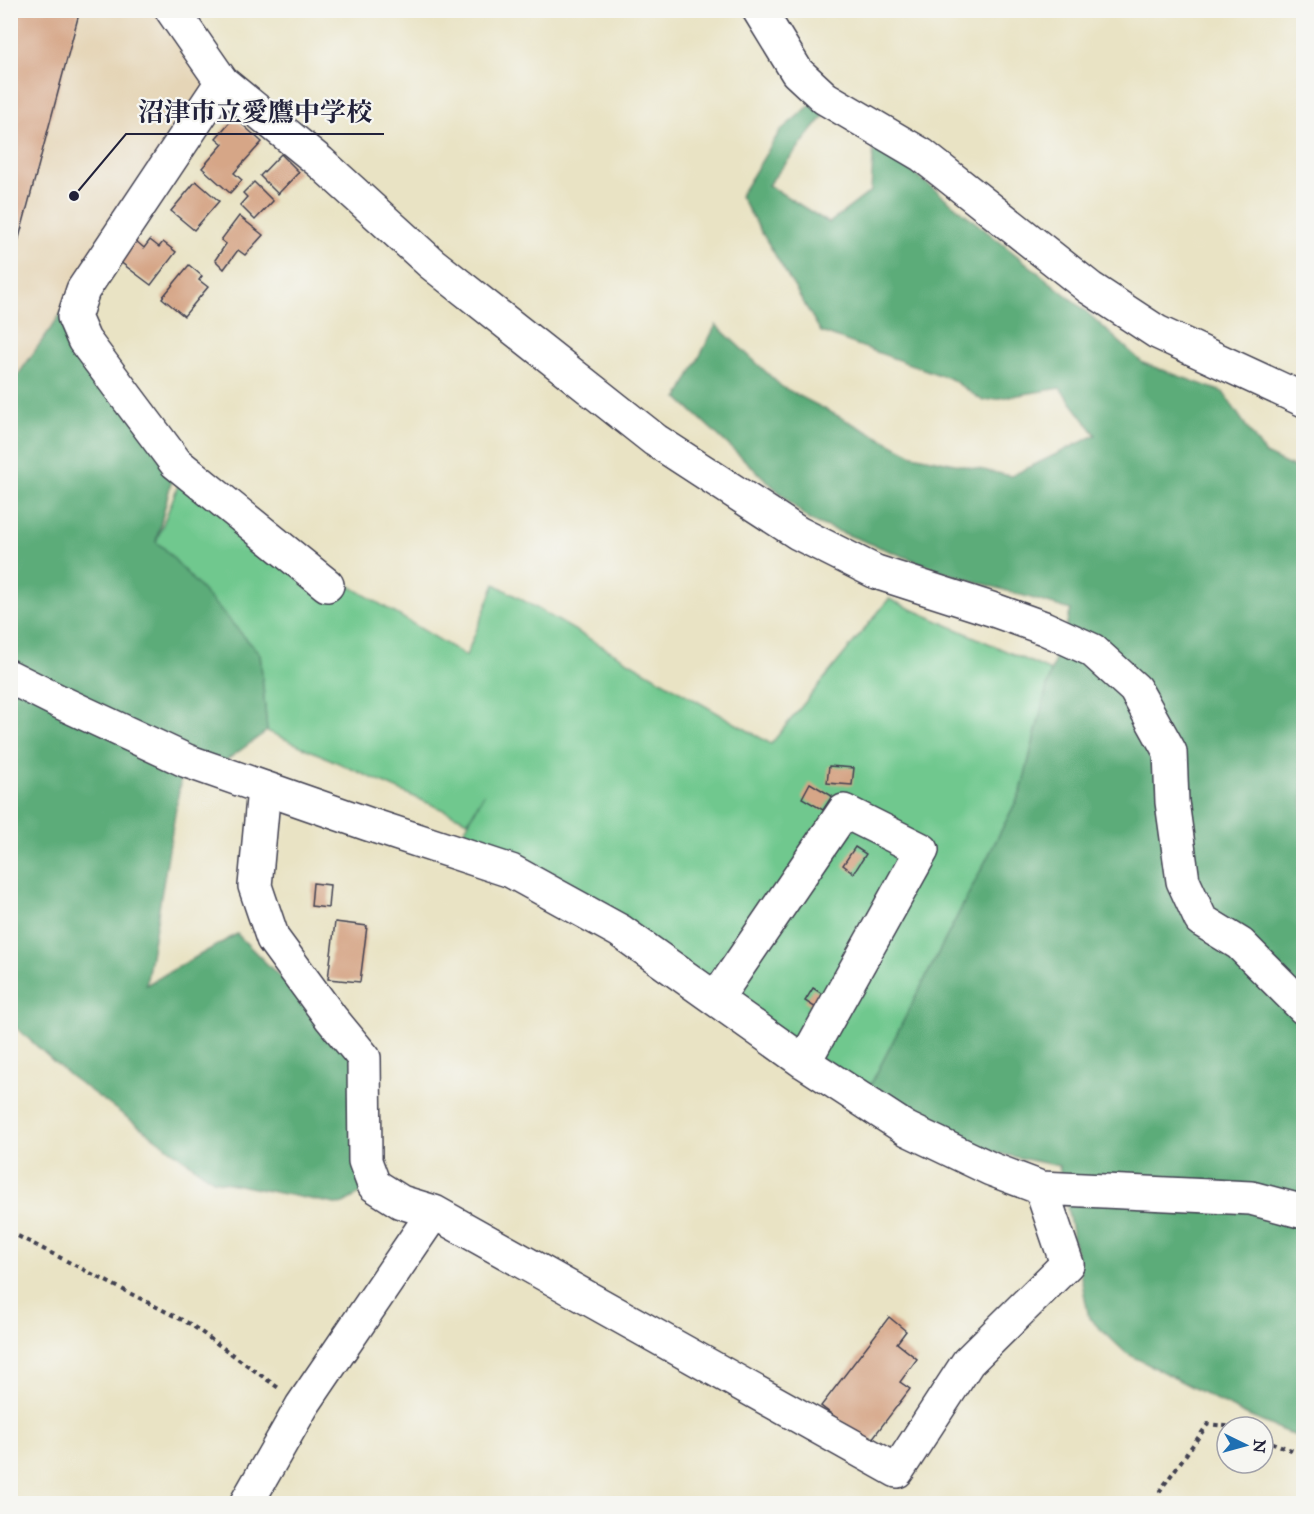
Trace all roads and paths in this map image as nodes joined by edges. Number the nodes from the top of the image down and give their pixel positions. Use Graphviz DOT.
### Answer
graph roads {
  1 [pos="172,10"];
  2 [pos="759,10"];
  3 [pos="222,82"];
  4 [pos="1304,400"];
  5 [pos="327,585"];
  6 [pos="10,676"];
  7 [pos="264,788"];
  8 [pos="716,999"];
  9 [pos="1304,1008"];
  10 [pos="804,1062"];
  11 [pos="1041,1188"];
  12 [pos="434,1212"];
  13 [pos="1304,1212"];
  14 [pos="10,1232"];
  15 [pos="302,1406"];
  16 [pos="1215,1426"];
  17 [pos="1275,1444"];
  18 [pos="1304,1455"];
  19 [pos="1159,1492"];
  20 [pos="246,1503"];
  1 -- 3 [label="street"];
  2 -- 4 [label="street"];
  3 -- 5 [label="street"];
  3 -- 9 [label="street"];
  6 -- 7 [label="street"];
  7 -- 8 [label="street"];
  7 -- 12 [label="street"];
  8 -- 10 [label="street"];
  8 -- 10 [label="street"];
  10 -- 11 [label="street"];
  11 -- 12 [label="street"];
  11 -- 13 [label="street"];
  12 -- 15 [label="street"];
  14 -- 15 [label="path"];
  15 -- 20 [label="street"];
  16 -- 19 [label="path"];
  17 -- 18 [label="path"];
}
